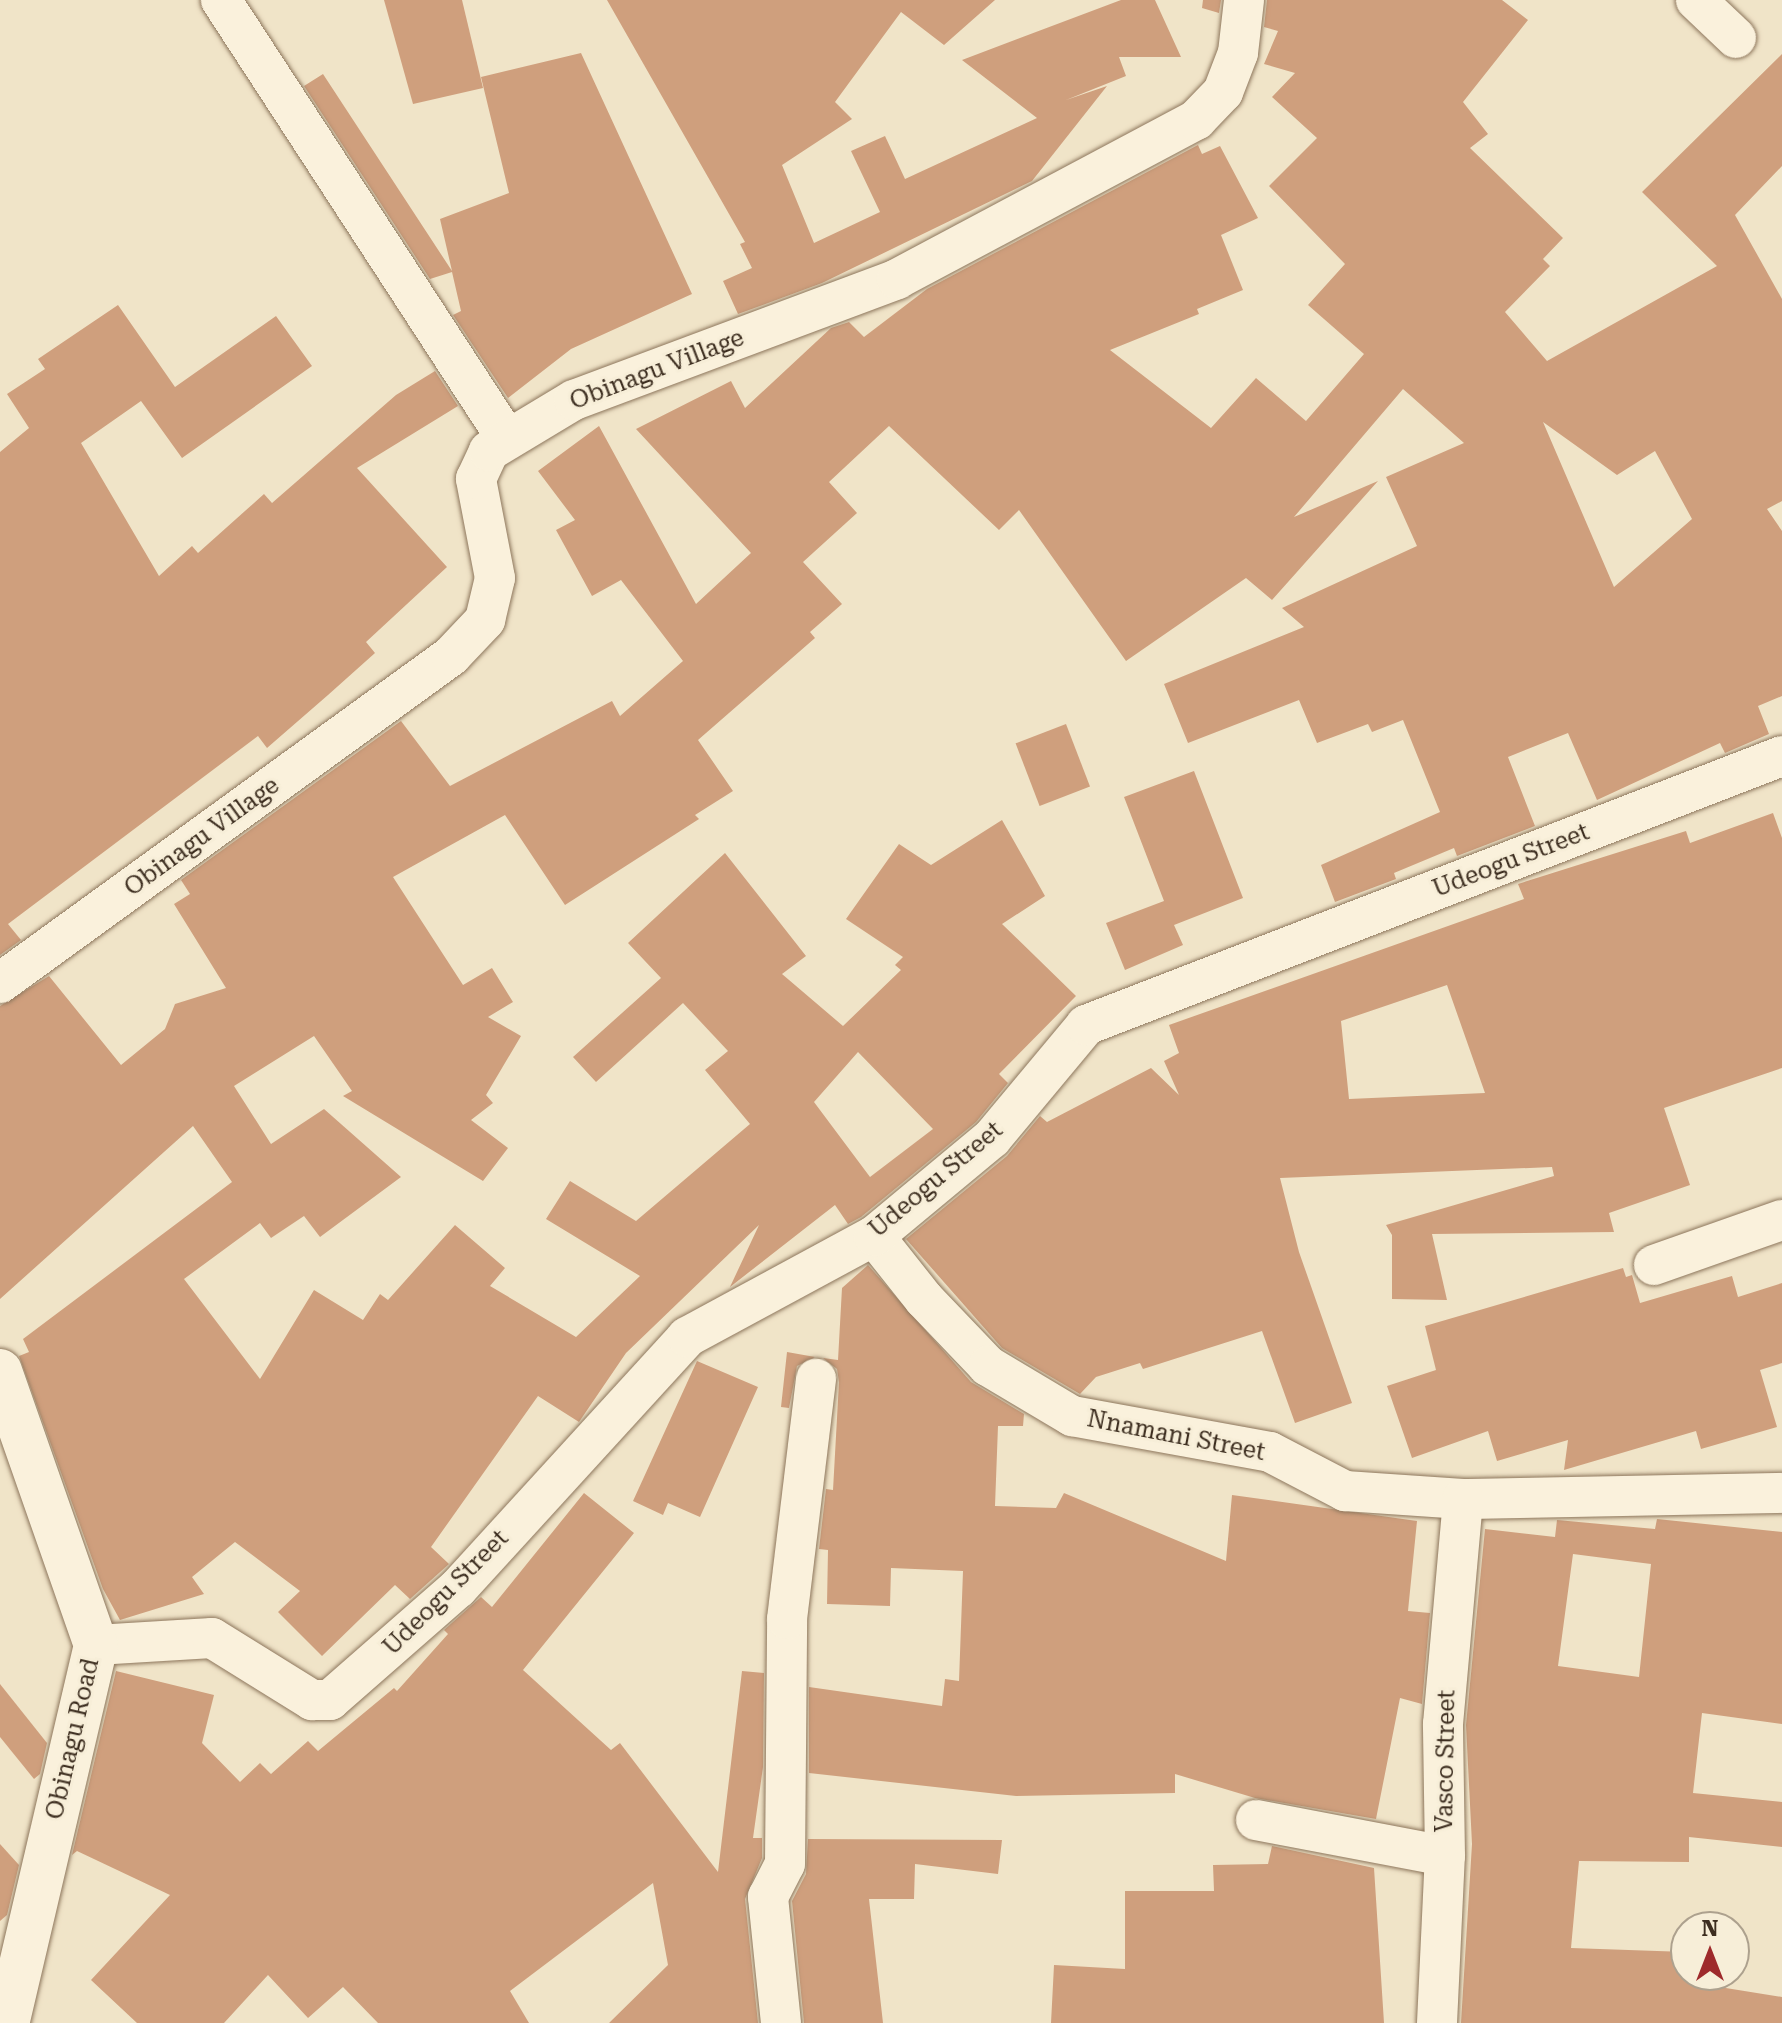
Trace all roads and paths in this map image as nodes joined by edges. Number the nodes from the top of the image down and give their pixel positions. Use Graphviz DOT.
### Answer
graph roads {
  1 [pos="221,0"];
  2 [pos="1244,0"];
  3 [pos="1696,0"];
  4 [pos="1736,38"];
  5 [pos="507,439"];
  6 [pos="1782,756"];
  7 [pos="0,983"];
  8 [pos="1782,1220"];
  9 [pos="874,1236"];
  10 [pos="1654,1265"];
  11 [pos="0,1371"];
  12 [pos="816,1379"];
  13 [pos="1782,1493"];
  14 [pos="1463,1499"];
  15 [pos="96,1645"];
  16 [pos="1256,1820"];
  17 [pos="1445,1856"];
  18 [pos="7,2023"];
  19 [pos="781,2023"];
  20 [pos="1437,2023"];
  1 -- 5 [label="street"];
  2 -- 5 [label="street, Obinagu Village"];
  3 -- 4 [label="street"];
  5 -- 7 [label="street, Obinagu Village"];
  6 -- 9 [label="street, Udeogu Street"];
  8 -- 10 [label="street"];
  9 -- 14 [label="street, Nnamani Street"];
  9 -- 15 [label="street, Udeogu Street"];
  11 -- 15 [label="street, Obinagu Road"];
  12 -- 19 [label="street"];
  13 -- 14 [label="street, Nnamani Street"];
  14 -- 17 [label="street, Vasco Street"];
  15 -- 18 [label="street, Obinagu Road"];
  16 -- 17 [label="street"];
  17 -- 20 [label="street, Vasco Street"];
}
